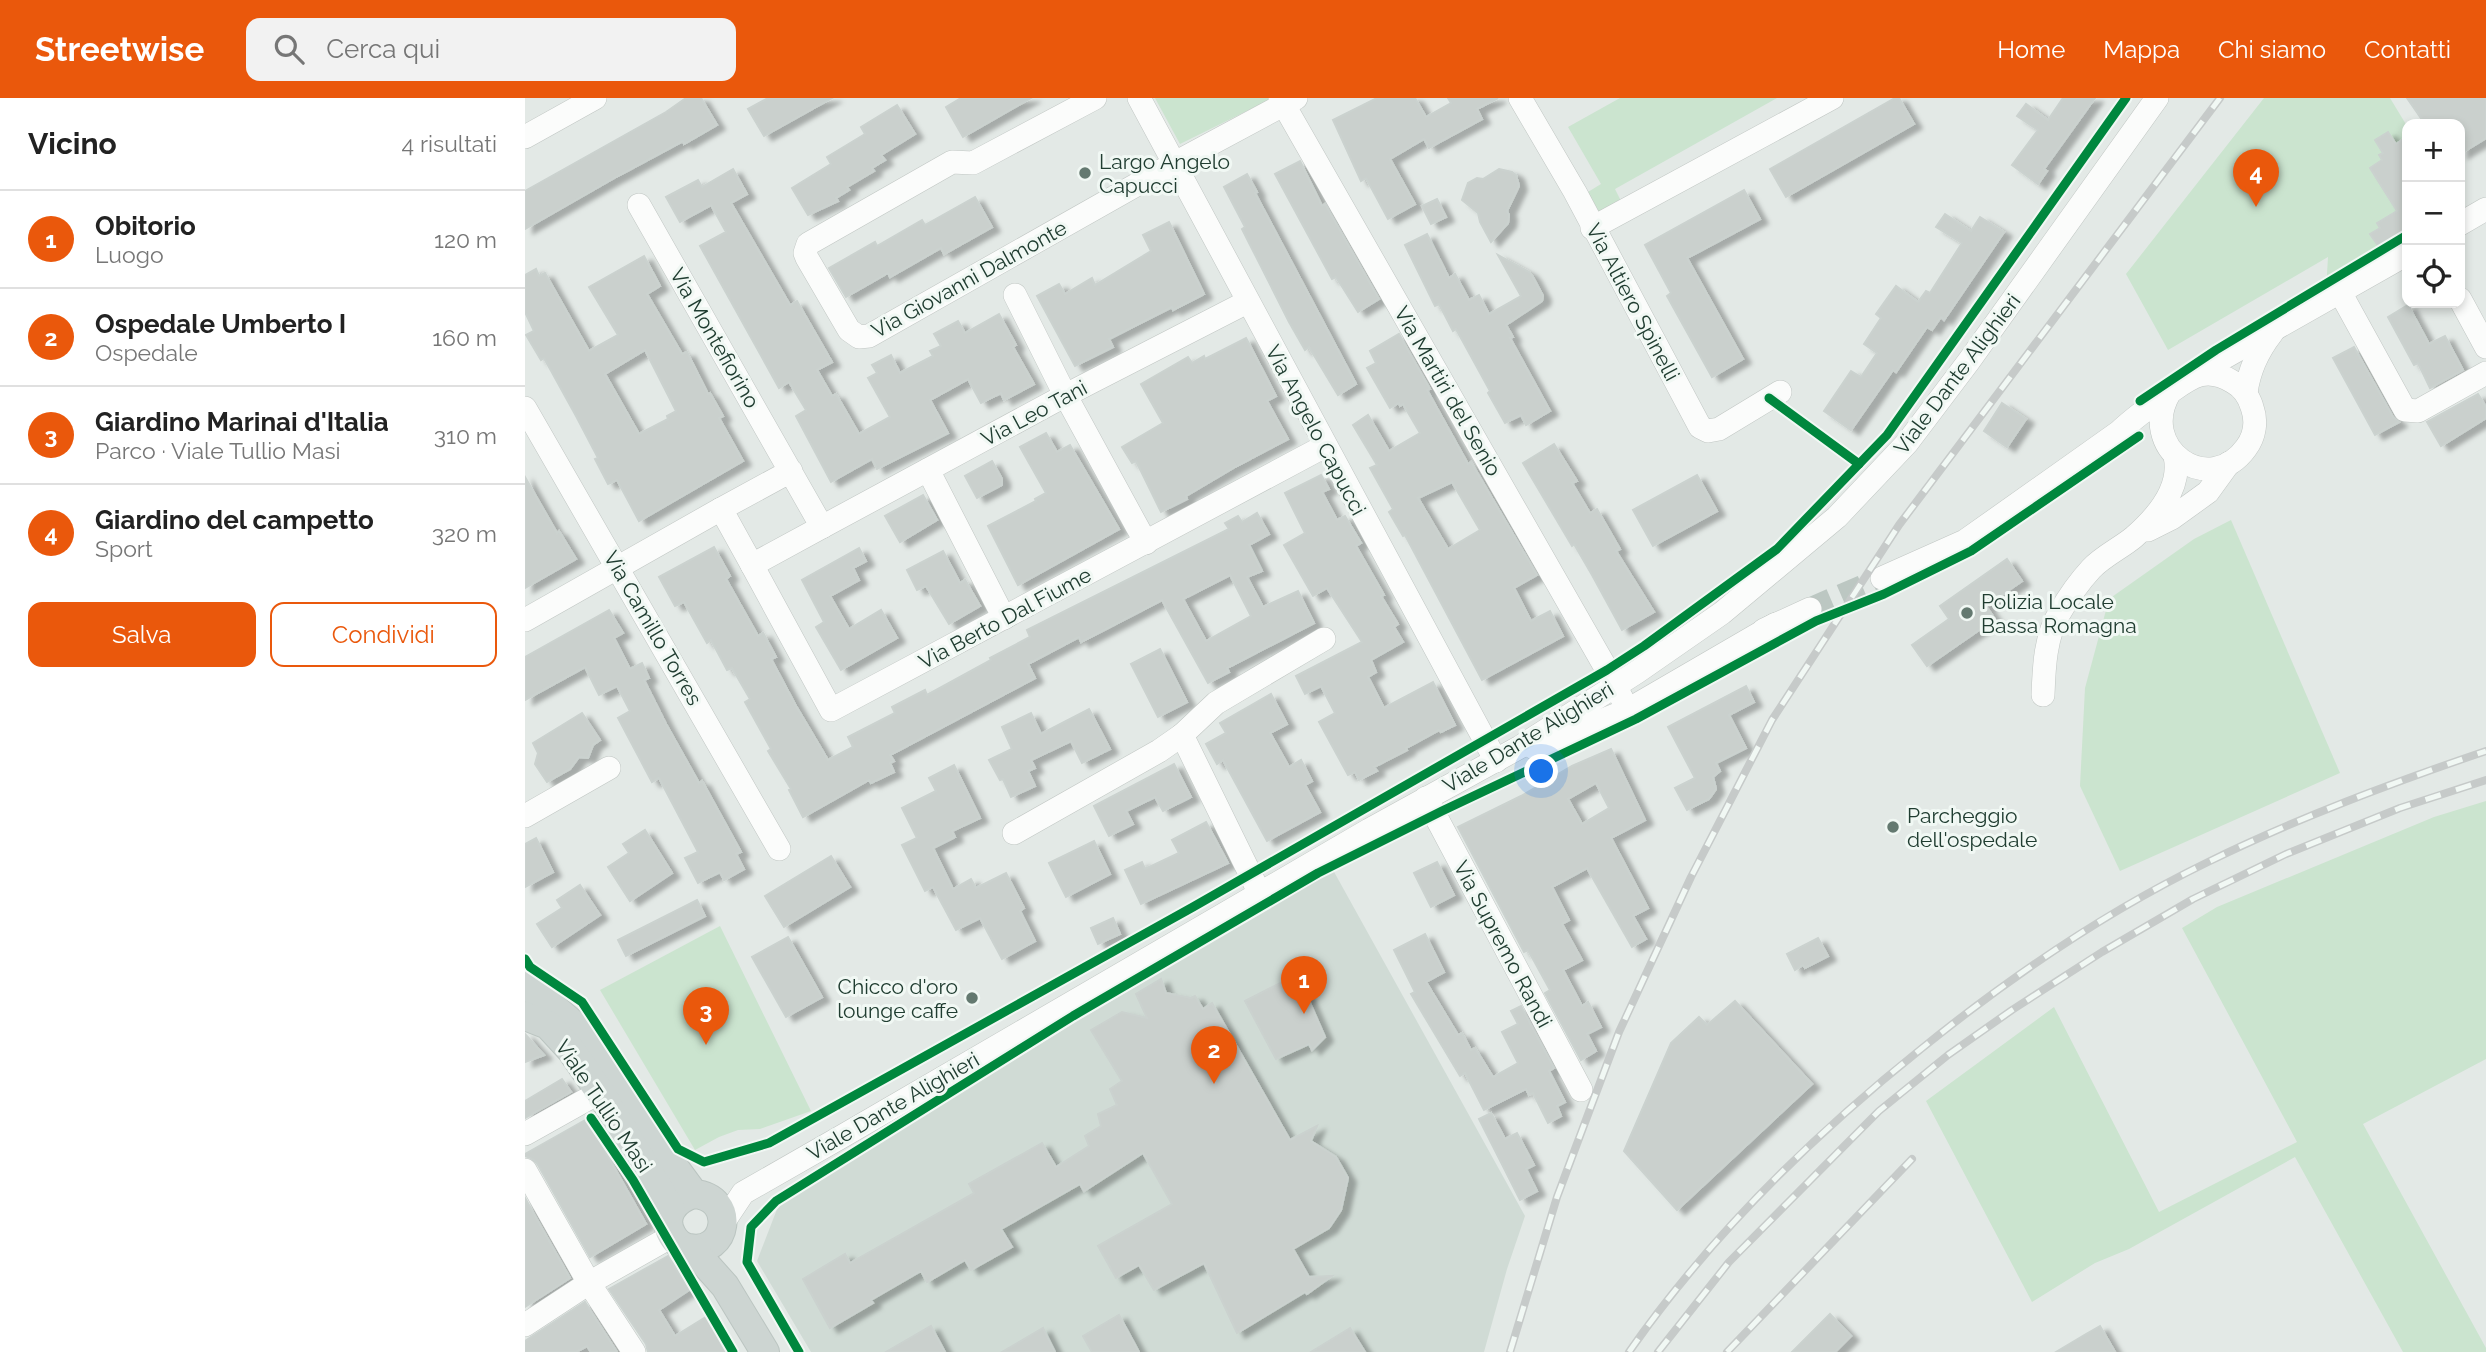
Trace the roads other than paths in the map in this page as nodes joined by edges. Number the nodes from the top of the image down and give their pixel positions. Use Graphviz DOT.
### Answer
graph roads {
  1 [pos="595,98"];
  2 [pos="1095,98"];
  3 [pos="1139,98"];
  4 [pos="1520,98"];
  5 [pos="1832,98"];
  6 [pos="2157,98"];
  7 [pos="1287,100"];
  8 [pos="525,137"];
  9 [pos="1175,163"];
  10 [pos="639,205"];
  11 [pos="2486,209"];
  12 [pos="2465,221"];
  13 [pos="1593,228"];
  14 [pos="2402,257"];
  15 [pos="2340,292"];
  16 [pos="1015,295"];
  17 [pos="1247,302"];
  18 [pos="2465,308"];
  19 [pos="2277,327"];
  20 [pos="2486,346"];
  21 [pos="2486,373"];
  22 [pos="2189,378"];
  23 [pos="1780,392"];
  24 [pos="2170,392"];
  25 [pos="2246,393"];
  26 [pos="1066,395"];
  27 [pos="525,408"];
  28 [pos="2161,430"];
  29 [pos="2119,432"];
  30 [pos="532,439"];
  31 [pos="1325,446"];
  32 [pos="2175,456"];
  33 [pos="2229,463"];
  34 [pos="928,470"];
  35 [pos="791,471"];
  36 [pos="721,509"];
  37 [pos="822,527"];
  38 [pos="2135,536"];
  39 [pos="1146,543"];
  40 [pos="752,565"];
  41 [pos="617,566"];
  42 [pos="1882,578"];
  43 [pos="1810,609"];
  44 [pos="1004,618"];
  45 [pos="525,620"];
  46 [pos="1776,624"];
  47 [pos="1324,639"];
  48 [pos="1640,669"];
  49 [pos="1615,684"];
  50 [pos="2043,695"];
  51 [pos="1651,698"];
  52 [pos="1628,710"];
  53 [pos="1182,735"];
  54 [pos="1520,747"];
  55 [pos="1496,761"];
  56 [pos="609,768"];
  57 [pos="1426,798"];
  58 [pos="525,816"];
  59 [pos="1014,833"];
  60 [pos="779,849"];
  61 [pos="1260,894"];
  62 [pos="525,982"];
  63 [pos="525,994"];
  64 [pos="525,1016"];
  65 [pos="1581,1090"];
  66 [pos="600,1092"];
  67 [pos="525,1135"];
  68 [pos="525,1170"];
  69 [pos="743,1192"];
  70 [pos="688,1217"];
  71 [pos="721,1229"];
  72 [pos="589,1283"];
  73 [pos="725,1286"];
  74 [pos="525,1325"];
  75 [pos="634,1352"];
  76 [pos="765,1352"];
  1 -- 8 [label="street"];
  2 -- 9 [label="street, Via Giovanni Dalmonte"];
  3 -- 9 [label="street, Via Angelo Capucci"];
  4 -- 13 [label="street, Via Altiero Spinelli"];
  5 -- 13 [label="street"];
  6 -- 48 [label="street, Viale Dante Alighieri"];
  7 -- 9 [label="street, Via Giovanni Dalmonte"];
  7 -- 49 [label="street, Via Martiri del Senio"];
  9 -- 17 [label="street, Via Angelo Capucci"];
  10 -- 35 [label="street, Via Montefiorino"];
  11 -- 12 [label="street"];
  13 -- 23 [label="street, Via Altiero Spinelli"];
  14 -- 15 [label="street"];
  15 -- 19 [label="street"];
  15 -- 21 [label="street"];
  16 -- 26 [label="street"];
  17 -- 26 [label="street, Via Leo Tani"];
  17 -- 31 [label="street, Via Angelo Capucci"];
  18 -- 20 [label="street"];
  19 -- 22 [label="street"];
  19 -- 25 [label="street"];
  22 -- 24 [label="street"];
  22 -- 25 [label="street"];
  24 -- 28 [label="street"];
  24 -- 29 [label="street"];
  25 -- 33 [label="street"];
  26 -- 34 [label="street, Via Leo Tani"];
  26 -- 39 [label="street"];
  27 -- 30 [label="street, Via Camillo Torres"];
  28 -- 29 [label="street"];
  28 -- 32 [label="street"];
  29 -- 42 [label="street"];
  30 -- 41 [label="street, Via Camillo Torres"];
  31 -- 39 [label="street, Via Berto Dal Fiume"];
  31 -- 55 [label="street, Via Angelo Capucci"];
  32 -- 33 [label="street"];
  32 -- 38 [label="street"];
  33 -- 38 [label="street"];
  34 -- 37 [label="street, Via Leo Tani"];
  34 -- 44 [label="street"];
  35 -- 36 [label="street"];
  35 -- 37 [label="street, Via Montefiorino"];
  36 -- 40 [label="street"];
  36 -- 41 [label="street"];
  37 -- 40 [label="street, Via Leo Tani"];
  38 -- 50 [label="street"];
  39 -- 44 [label="street, Via Berto Dal Fiume"];
  40 -- 44 [label="street, Via Berto Dal Fiume"];
  41 -- 45 [label="street"];
  41 -- 60 [label="street, Via Camillo Torres"];
  43 -- 46 [label="street"];
  46 -- 48 [label="street"];
  46 -- 51 [label="street"];
  47 -- 53 [label="street"];
  48 -- 49 [label="street, Viale Dante Alighieri"];
  48 -- 51 [label="street"];
  49 -- 52 [label="street, Via Martiri del Senio"];
  49 -- 54 [label="street, Viale Dante Alighieri"];
  51 -- 52 [label="street"];
  52 -- 54 [label="street"];
  53 -- 59 [label="street"];
  53 -- 61 [label="street"];
  54 -- 55 [label="street, Viale Dante Alighieri"];
  55 -- 57 [label="street, Viale Dante Alighieri"];
  56 -- 58 [label="street"];
  57 -- 61 [label="street, Viale Dante Alighieri"];
  57 -- 65 [label="street, Via Supremo Randi"];
  61 -- 69 [label="street, Viale Dante Alighieri"];
  62 -- 63 [label="main road, Viale Tullio Masi"];
  62 -- 70 [label="main road, Viale Tullio Masi"];
  64 -- 66 [label="main road, Viale Tullio Masi"];
  66 -- 67 [label="street"];
  66 -- 70 [label="main road, Viale Tullio Masi"];
  68 -- 72 [label="street"];
  69 -- 70 [label="street, Viale Dante Alighieri"];
  69 -- 71 [label="street, Viale Dante Alighieri"];
  70 -- 71 [label="main road, Viale Tullio Masi"];
  70 -- 71 [label="main road"];
  70 -- 72 [label="street, Viale Dante Alighieri"];
  70 -- 73 [label="main road, Viale Tullio Masi"];
  71 -- 73 [label="main road, Viale Tullio Masi"];
  72 -- 74 [label="street, Viale Dante Alighieri"];
  72 -- 75 [label="street"];
  73 -- 76 [label="main road, Viale Tullio Masi"];
}
